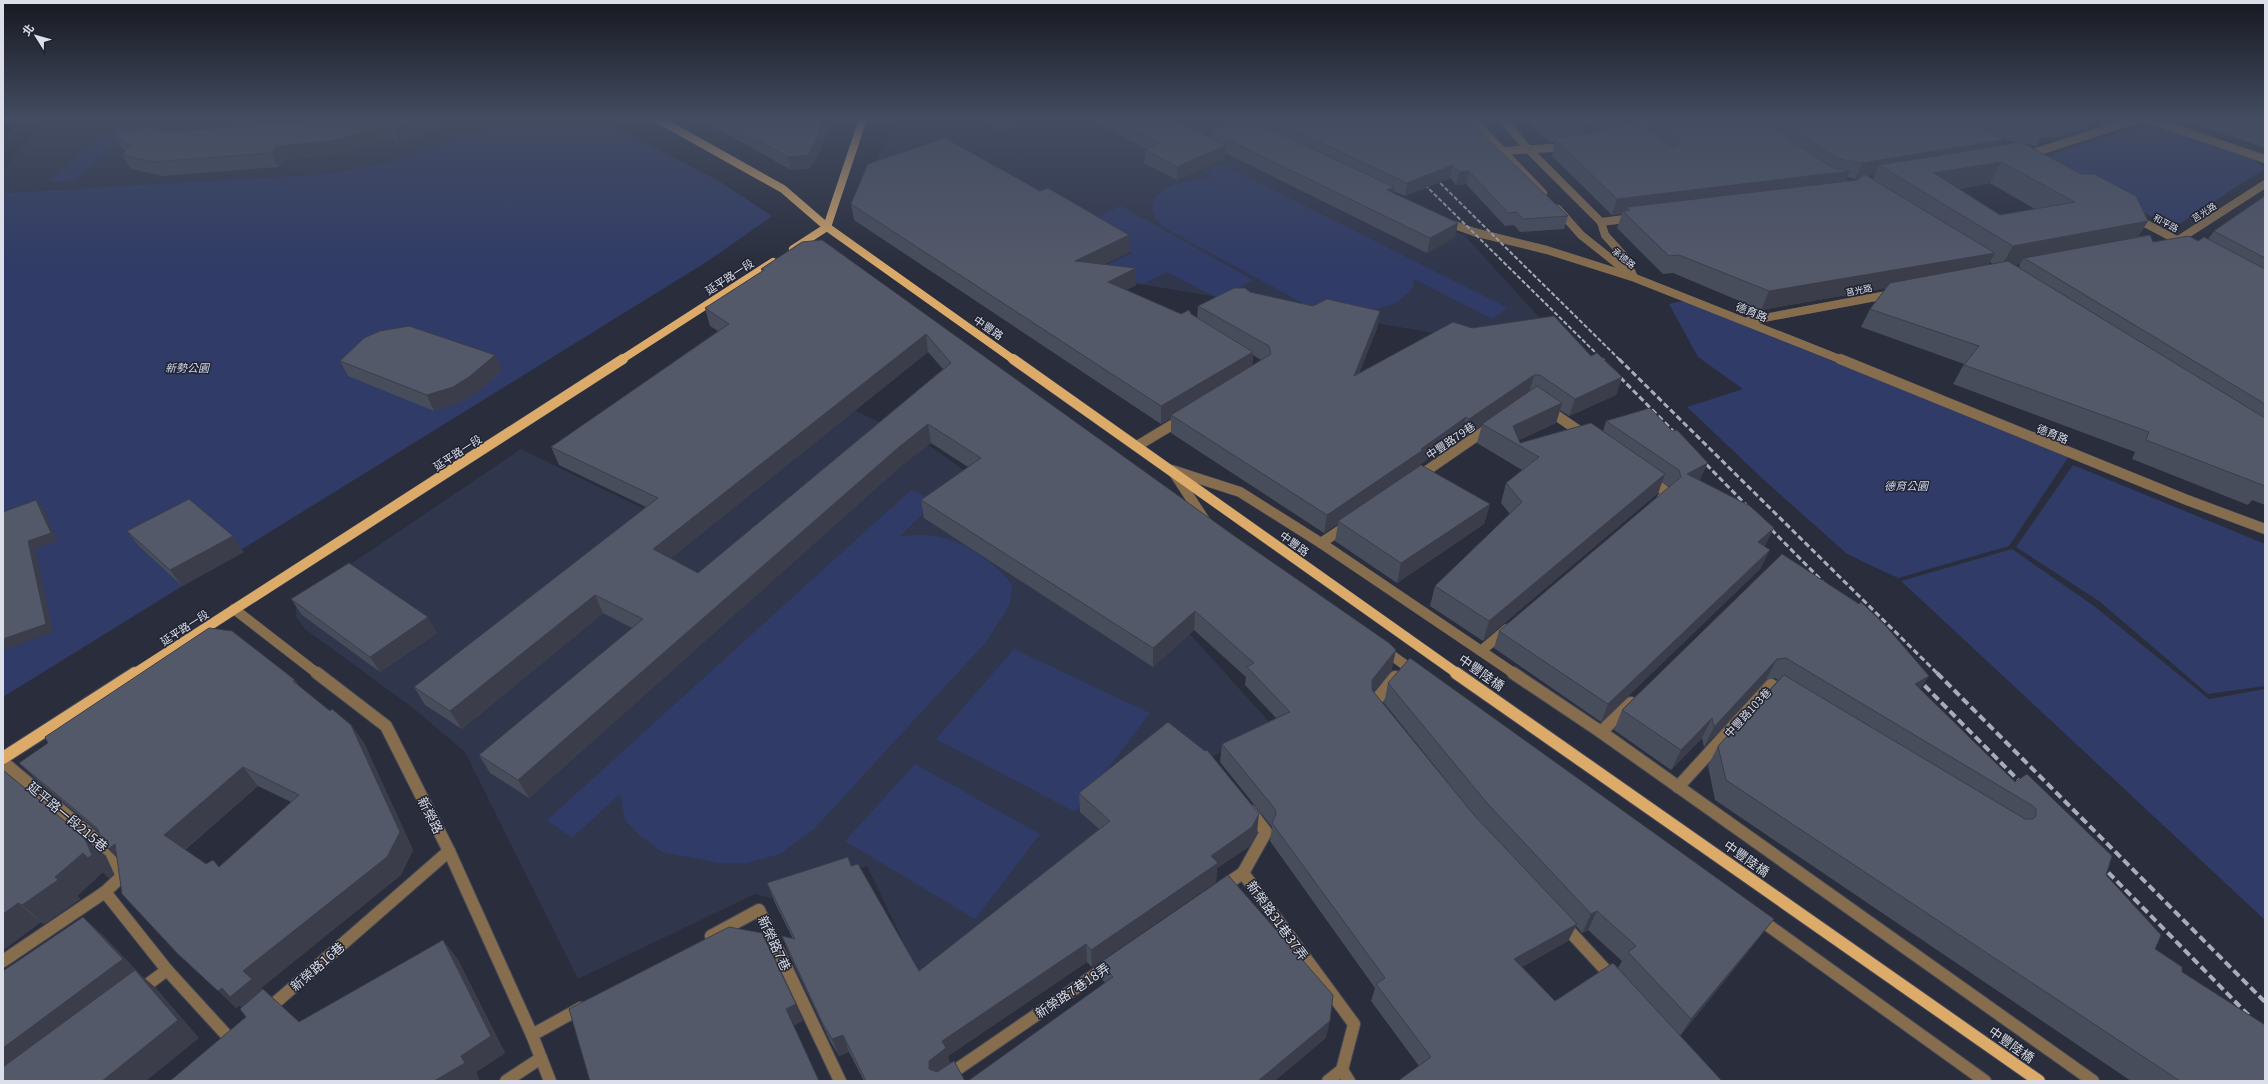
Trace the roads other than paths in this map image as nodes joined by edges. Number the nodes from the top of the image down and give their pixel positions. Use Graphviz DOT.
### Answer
graph roads {
  1 [pos="748,170"];
  2 [pos="846,170"];
  3 [pos="1520,170"];
  4 [pos="1549,170"];
  5 [pos="2265,184"];
  6 [pos="2130,215"];
  7 [pos="1436,217"];
  8 [pos="1644,217"];
  9 [pos="1601,222"];
  10 [pos="827,227"];
  11 [pos="2181,242"];
  12 [pos="2163,243"];
  13 [pos="1635,278"];
  14 [pos="1904,292"];
  15 [pos="1748,321"];
  16 [pos="1539,403"];
  17 [pos="1190,414"];
  18 [pos="1499,421"];
  19 [pos="1591,439"];
  20 [pos="1137,446"];
  21 [pos="1172,470"];
  22 [pos="1642,475"];
  23 [pos="1414,480"];
  24 [pos="1656,503"];
  25 [pos="1354,520"];
  26 [pos="2265,529"];
  27 [pos="1215,531"];
  28 [pos="1321,543"];
  29 [pos="234,609"];
  30 [pos="1517,620"];
  31 [pos="1374,642"];
  32 [pos="1481,651"];
  33 [pos="1438,660"];
  34 [pos="1406,665"];
  35 [pos="1425,679"];
  36 [pos="1641,694"];
  37 [pos="1798,701"];
  38 [pos="1384,716"];
  39 [pos="1601,732"];
  40 [pos="3,758"];
  41 [pos="3,762"];
  42 [pos="1678,787"];
  43 [pos="1242,802"];
  44 [pos="449,851"];
  45 [pos="1243,873"];
  46 [pos="105,892"];
  47 [pos="1210,895"];
  48 [pos="1747,910"];
  49 [pos="1554,914"];
  50 [pos="697,944"];
  51 [pos="1125,954"];
  52 [pos="3,961"];
  53 [pos="167,970"];
  54 [pos="1623,989"];
  55 [pos="130,998"];
  56 [pos="594,1001"];
  57 [pos="255,1020"];
  58 [pos="243,1030"];
  59 [pos="532,1035"];
  60 [pos="231,1040"];
  61 [pos="219,1051"];
  62 [pos="541,1058"];
  63 [pos="1346,1075"];
  64 [pos="506,1081"];
  65 [pos="550,1081"];
  66 [pos="840,1081"];
  67 [pos="940,1081"];
  68 [pos="1328,1081"];
  69 [pos="1985,1081"];
  70 [pos="2039,1081"];
  71 [pos="2093,1081"];
  1 -- 10 [label="main road, 中豐路"];
  2 -- 10 [label="main road"];
  3 -- 13 [label="street, 承德路"];
  4 -- 9 [label="street, 承德路"];
  5 -- 11 [label="street, 莒光路"];
  6 -- 11 [label="street, 和平路"];
  7 -- 13 [label="street, 德育路"];
  8 -- 9 [label="street"];
  9 -- 13 [label="street, 承德路"];
  10 -- 20 [label="main road, 中豐路"];
  10 -- 29 [label="main road, 延平路一段"];
  11 -- 12 [label="street, 莒光路"];
  13 -- 15 [label="street, 德育路"];
  14 -- 15 [label="street, 莒光路"];
  15 -- 26 [label="street, 德育路"];
  16 -- 19 [label="street"];
  17 -- 20 [label="street"];
  18 -- 23 [label="street, 中豐路79巷"];
  20 -- 21 [label="main road, 中豐路"];
  21 -- 27 [label="street"];
  21 -- 28 [label="street"];
  21 -- 33 [label="main road, 中豐路"];
  22 -- 24 [label="street"];
  25 -- 28 [label="street"];
  28 -- 32 [label="street"];
  29 -- 40 [label="main road, 延平路一段"];
  29 -- 44 [label="street, 新榮路"];
  30 -- 32 [label="street"];
  31 -- 34 [label="street"];
  32 -- 39 [label="street"];
  33 -- 70 [label="main road, 中豐陸橋"];
  34 -- 35 [label="street"];
  34 -- 38 [label="street"];
  36 -- 39 [label="street"];
  37 -- 42 [label="street, 中豐路103巷"];
  39 -- 42 [label="street"];
  41 -- 46 [label="street, 延平路一段215巷"];
  42 -- 71 [label="street"];
  43 -- 45 [label="street, 新榮路31巷37弄"];
  44 -- 57 [label="street, 新榮路16巷"];
  44 -- 59 [label="street, 新榮路"];
  45 -- 47 [label="street"];
  45 -- 63 [label="street, 新榮路31巷37弄"];
  46 -- 52 [label="street"];
  46 -- 53 [label="street"];
  48 -- 69 [label="street"];
  49 -- 54 [label="street"];
  50 -- 66 [label="street, 新榮路7巷"];
  51 -- 67 [label="street, 新榮路7巷18弄"];
  53 -- 55 [label="street"];
  53 -- 60 [label="street"];
  56 -- 59 [label="street"];
  58 -- 60 [label="street"];
  59 -- 62 [label="street, 新榮路"];
  60 -- 61 [label="street"];
  62 -- 64 [label="street"];
  62 -- 65 [label="street, 新榮路"];
  63 -- 68 [label="street"];
}
